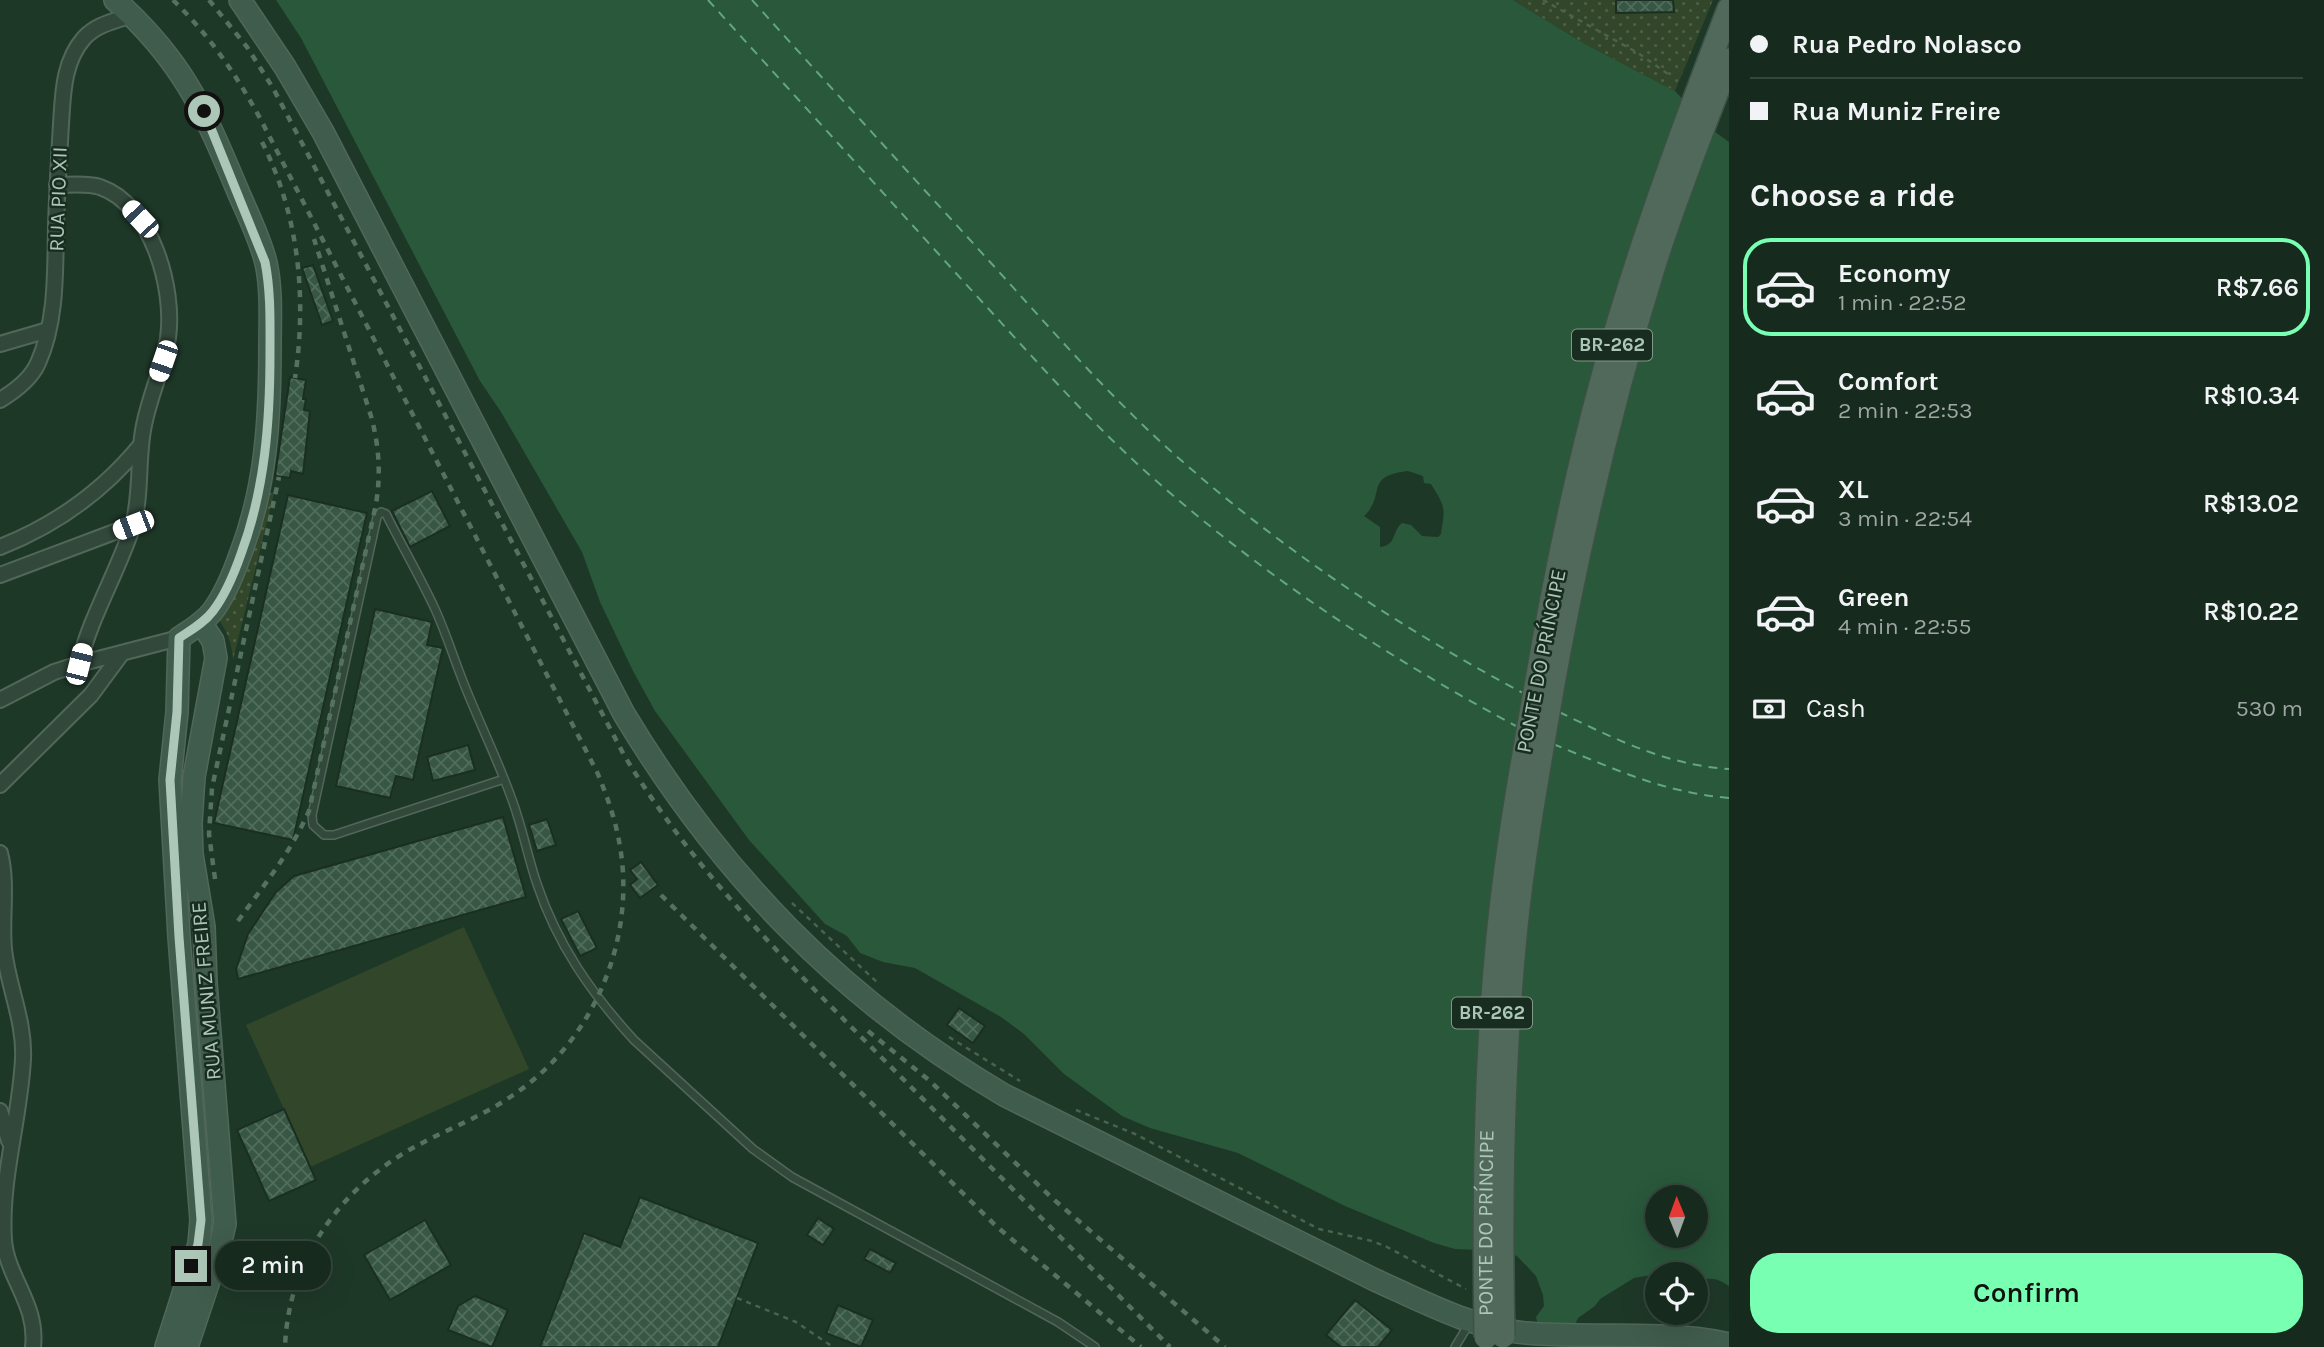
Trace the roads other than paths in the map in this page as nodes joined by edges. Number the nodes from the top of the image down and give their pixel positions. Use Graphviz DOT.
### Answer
graph roads {
  1 [pos="115,0"];
  2 [pos="240,0"];
  3 [pos="1729,9"];
  4 [pos="132,15"];
  5 [pos="1729,60"];
  6 [pos="57,185"];
  7 [pos="48,330"];
  8 [pos="0,344"];
  9 [pos="0,400"];
  10 [pos="140,446"];
  11 [pos="133,525"];
  12 [pos="0,547"];
  13 [pos="0,575"];
  14 [pos="201,623"];
  15 [pos="179,638"];
  16 [pos="122,653"];
  17 [pos="79,664"];
  18 [pos="0,700"];
  19 [pos="504,779"];
  20 [pos="0,785"];
  21 [pos="0,853"];
  22 [pos="1,932"];
  23 [pos="212,1061"];
  24 [pos="189,1065"];
  25 [pos="0,1111"];
  26 [pos="11,1145"];
  27 [pos="4,1257"];
  28 [pos="1496,1337"];
  29 [pos="1729,1344"];
  30 [pos="33,1347"];
  31 [pos="166,1347"];
  32 [pos="187,1347"];
  33 [pos="1095,1347"];
  34 [pos="1455,1347"];
  1 -- 4 [label="street"];
  2 -- 28 [label="street"];
  3 -- 28 [label="main road, PONTE DO PRÍNCIPE / BR-262, bridge"];
  4 -- 6 [label="street, RUA PIO XII"];
  4 -- 14 [label="street"];
  5 -- 28 [label="main road, PONTE DO PRÍNCIPE / BR-262, bridge"];
  6 -- 7 [label="street, RUA PIO XII"];
  6 -- 10 [label="street"];
  7 -- 8 [label="street"];
  7 -- 9 [label="street, RUA PIO XII"];
  10 -- 11 [label="street"];
  10 -- 12 [label="street"];
  11 -- 13 [label="street"];
  11 -- 17 [label="street"];
  14 -- 15 [label="street"];
  14 -- 23 [label="street, RUA MUNIZ FREIRE"];
  15 -- 16 [label="street"];
  15 -- 24 [label="street, RUA MUNIZ FREIRE"];
  16 -- 17 [label="street"];
  16 -- 20 [label="street"];
  17 -- 18 [label="street"];
  19 -- 19 [label="lane"];
  19 -- 33 [label="lane"];
  21 -- 22 [label="street"];
  22 -- 26 [label="street"];
  23 -- 24 [label="street"];
  23 -- 32 [label="street, RUA MUNIZ FREIRE"];
  24 -- 31 [label="street, RUA MUNIZ FREIRE"];
  25 -- 26 [label="street"];
  26 -- 27 [label="street"];
  27 -- 30 [label="street"];
  28 -- 29 [label="street"];
  28 -- 34 [label="lane"];
}
